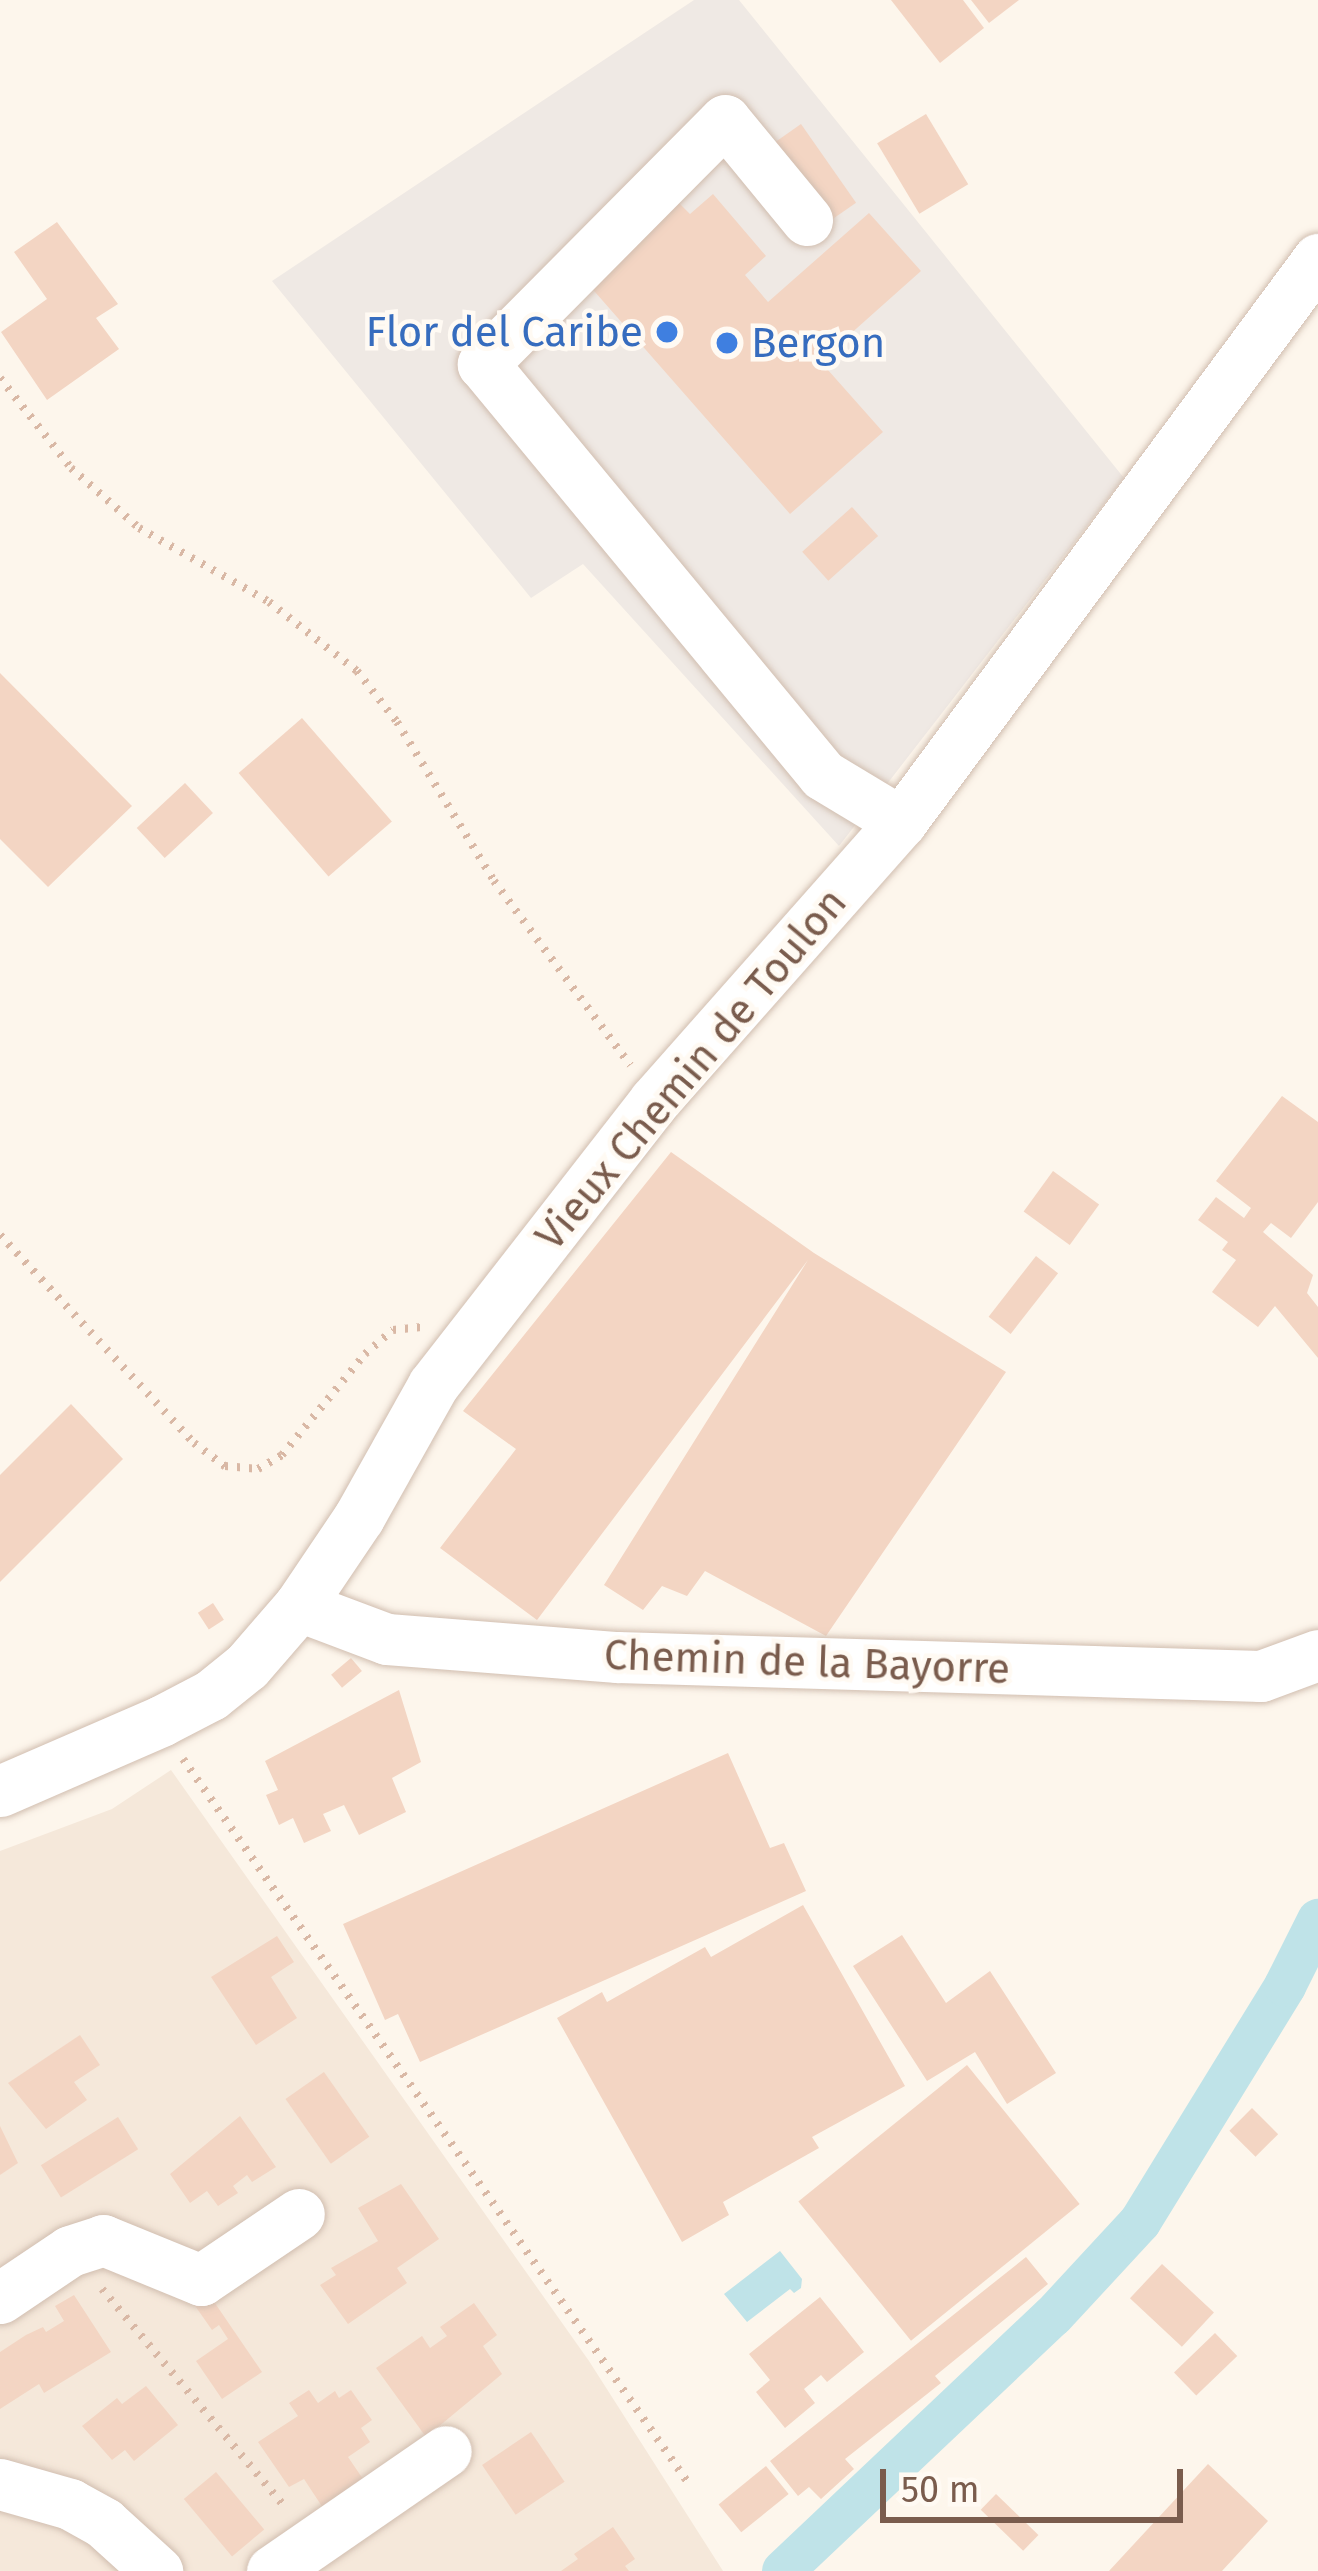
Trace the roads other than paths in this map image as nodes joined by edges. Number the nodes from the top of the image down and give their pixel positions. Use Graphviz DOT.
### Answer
graph roads {
  1 [pos="807,220"];
  2 [pos="1318,259"];
  3 [pos="902,822"];
  4 [pos="299,1606"];
  5 [pos="1318,1655"];
  6 [pos="0,1791"];
  7 [pos="299,2214"];
  8 [pos="0,2298"];
  9 [pos="446,2451"];
  10 [pos="0,2483"];
  11 [pos="157,2571"];
  12 [pos="272,2571"];
  1 -- 3 [label="street"];
  2 -- 3 [label="street, Vieux Chemin de Toulon"];
  3 -- 4 [label="street, Vieux Chemin de Toulon"];
  4 -- 5 [label="street, Chemin de la Bayorre"];
  4 -- 6 [label="street, Vieux Chemin de Toulon"];
  7 -- 8 [label="street"];
  9 -- 12 [label="street"];
  10 -- 11 [label="street"];
}
